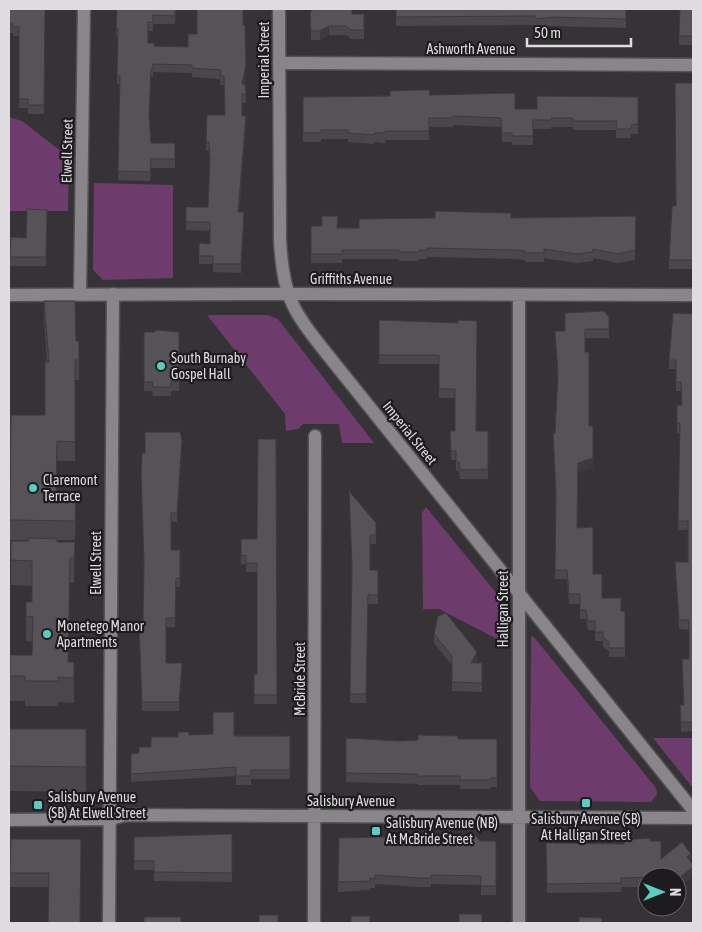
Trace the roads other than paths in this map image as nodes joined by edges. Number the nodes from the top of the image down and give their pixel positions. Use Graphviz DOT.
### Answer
graph roads {
  1 [pos="84,9"];
  2 [pos="279,9"];
  3 [pos="279,63"];
  4 [pos="693,65"];
  5 [pos="80,294"];
  6 [pos="113,294"];
  7 [pos="287,294"];
  8 [pos="9,295"];
  9 [pos="519,295"];
  10 [pos="693,295"];
  11 [pos="315,436"];
  12 [pos="518,593"];
  13 [pos="693,810"];
  14 [pos="315,815"];
  15 [pos="518,816"];
  16 [pos="693,818"];
  17 [pos="110,819"];
  18 [pos="9,820"];
  19 [pos="109,923"];
  20 [pos="314,923"];
  21 [pos="519,923"];
  1 -- 5 [label="street, Elwell Street"];
  2 -- 3 [label="street, Imperial Street"];
  3 -- 4 [label="street, Ashworth Avenue"];
  3 -- 7 [label="street, Imperial Street"];
  5 -- 6 [label="street, Griffiths Avenue"];
  5 -- 8 [label="street, Griffiths Avenue"];
  6 -- 7 [label="street, Griffiths Avenue"];
  6 -- 17 [label="street, Elwell Street"];
  7 -- 9 [label="street, Griffiths Avenue"];
  7 -- 12 [label="street, Imperial Street"];
  9 -- 10 [label="street, Griffiths Avenue"];
  9 -- 12 [label="street, Halligan Street"];
  11 -- 14 [label="street, McBride Street"];
  12 -- 13 [label="street, Imperial Street"];
  12 -- 15 [label="street, Halligan Street"];
  14 -- 15 [label="street, Salisbury Avenue"];
  14 -- 17 [label="street, Salisbury Avenue"];
  14 -- 20 [label="street, McBride Street"];
  15 -- 16 [label="street, Salisbury Avenue"];
  15 -- 21 [label="street, Halligan Street"];
  17 -- 18 [label="street, Salisbury Avenue"];
  17 -- 19 [label="street, Elwell Street"];
}
